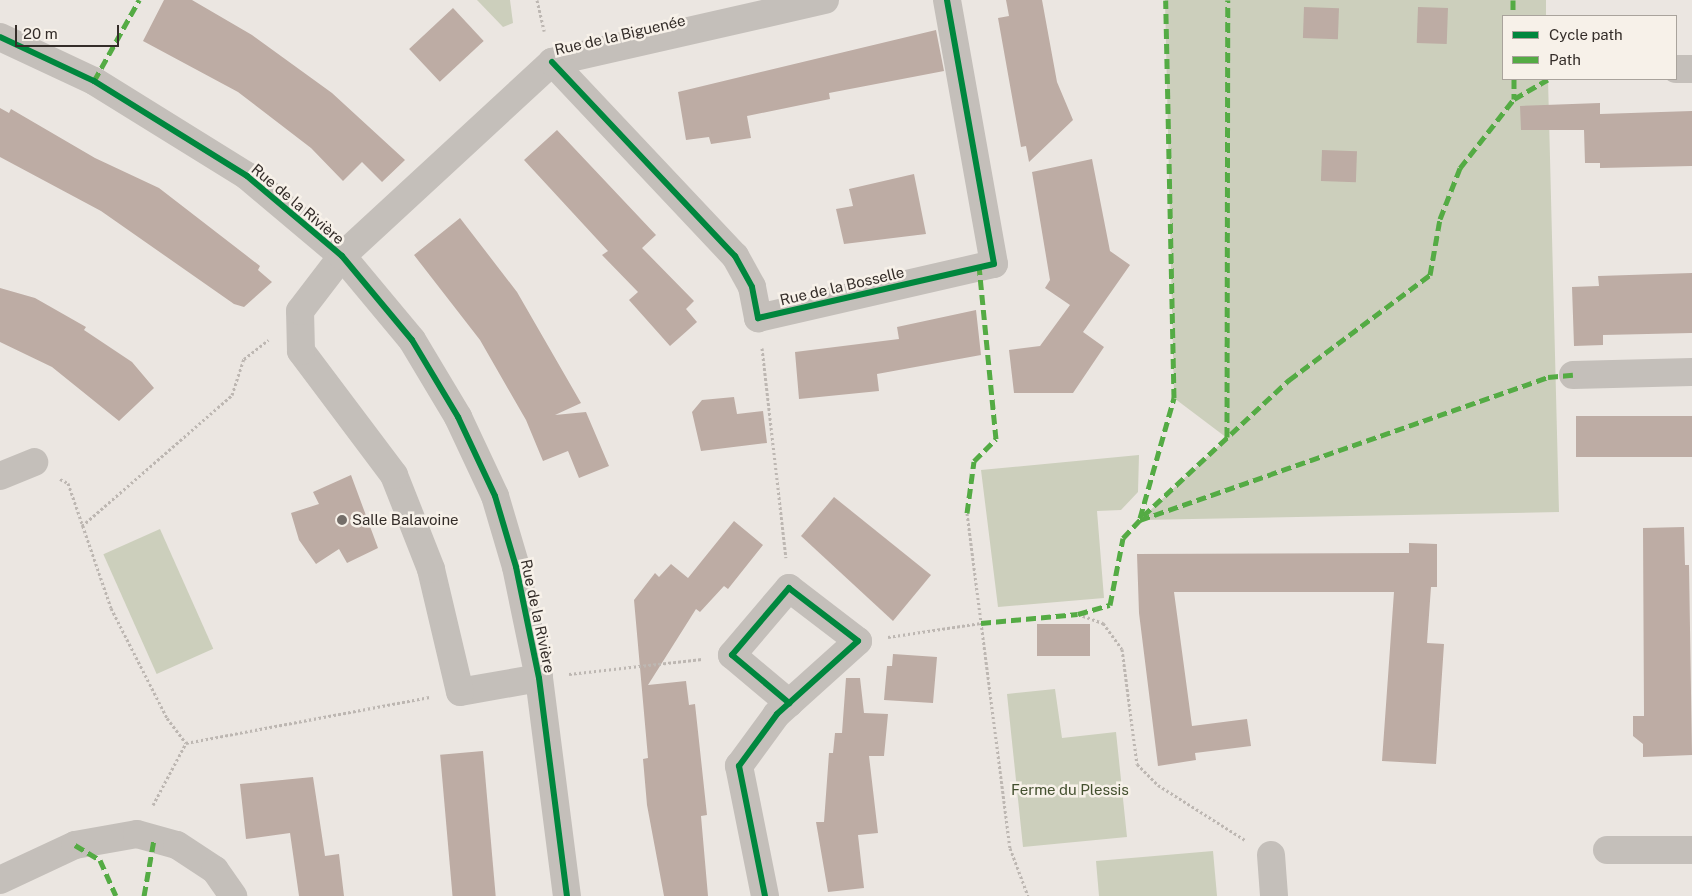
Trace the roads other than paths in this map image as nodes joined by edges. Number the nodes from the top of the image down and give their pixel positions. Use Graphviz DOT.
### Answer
graph roads {
  1 [pos="825,0"];
  2 [pos="947,0"];
  3 [pos="0,37"];
  4 [pos="552,62"];
  5 [pos="1677,69"];
  6 [pos="1692,69"];
  7 [pos="342,256"];
  8 [pos="1692,372"];
  9 [pos="1573,376"];
  10 [pos="34,462"];
  11 [pos="0,476"];
  12 [pos="539,678"];
  13 [pos="789,703"];
  14 [pos="1607,850"];
  15 [pos="1692,850"];
  16 [pos="1272,855"];
  17 [pos="0,880"];
  18 [pos="233,896"];
  19 [pos="567,896"];
  20 [pos="765,896"];
  21 [pos="1274,896"];
  1 -- 4 [label="street, Rue de la Biguenée"];
  2 -- 4 [label="street, Rue de la Bosselle"];
  3 -- 7 [label="street, Rue de la Rivière"];
  4 -- 7 [label="street, Rue de la Biguenée"];
  5 -- 6 [label="street"];
  7 -- 12 [label="street, Rue de la Rivière"];
  7 -- 12 [label="street, Rue de la Biguenée"];
  8 -- 9 [label="street"];
  10 -- 11 [label="street"];
  12 -- 19 [label="street, Rue de la Rivière"];
  13 -- 13 [label="street"];
  13 -- 20 [label="street"];
  14 -- 15 [label="street"];
  16 -- 21 [label="street"];
  17 -- 18 [label="street"];
}
